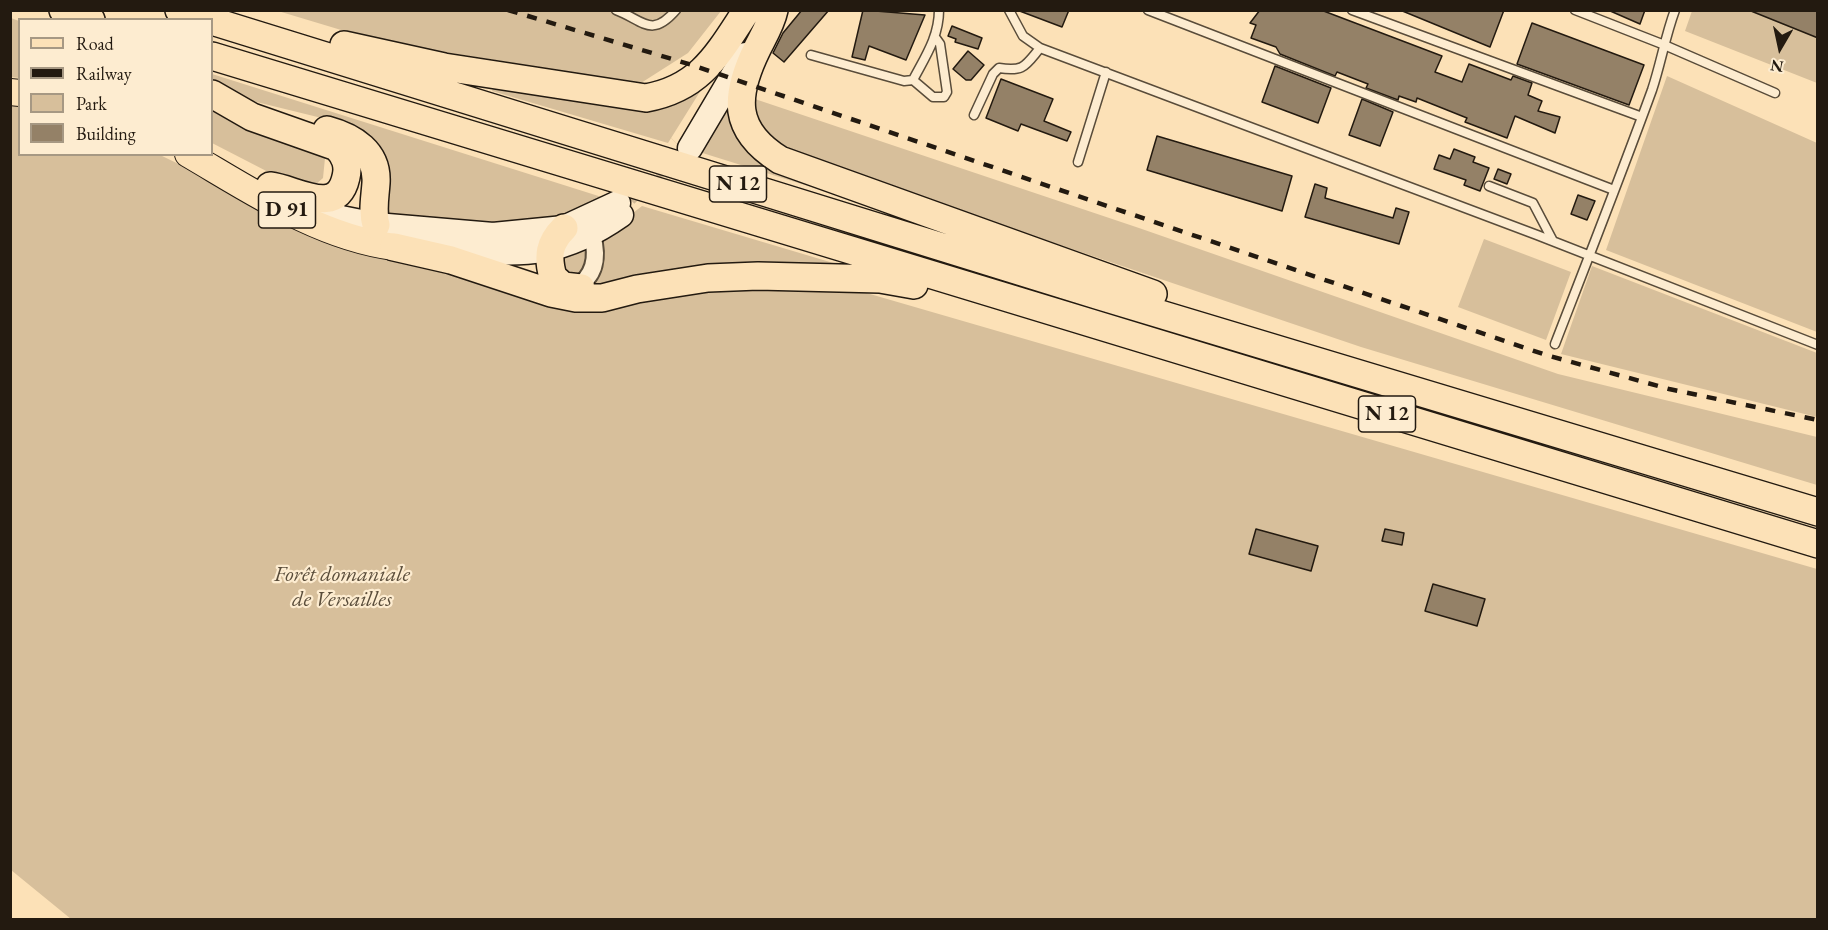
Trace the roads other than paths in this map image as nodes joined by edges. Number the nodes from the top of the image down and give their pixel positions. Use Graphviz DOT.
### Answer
graph roads {
  1 [pos="63,10"];
  2 [pos="179,10"];
  3 [pos="616,10"];
  4 [pos="676,10"];
  5 [pos="747,10"];
  6 [pos="757,10"];
  7 [pos="772,10"];
  8 [pos="939,10"];
  9 [pos="1009,10"];
  10 [pos="1148,10"];
  11 [pos="1352,10"];
  12 [pos="1575,10"];
  13 [pos="1675,10"];
  14 [pos="85,18"];
  15 [pos="203,18"];
  16 [pos="213,21"];
  17 [pos="935,37"];
  18 [pos="1662,44"];
  19 [pos="288,45"];
  20 [pos="1040,48"];
  21 [pos="811,55"];
  22 [pos="213,56"];
  23 [pos="1106,72"];
  24 [pos="913,80"];
  25 [pos="1775,93"];
  26 [pos="220,98"];
  27 [pos="974,116"];
  28 [pos="1642,117"];
  29 [pos="213,154"];
  30 [pos="192,156"];
  31 [pos="1078,162"];
  32 [pos="270,186"];
  33 [pos="1489,186"];
  34 [pos="1614,189"];
  35 [pos="376,225"];
  36 [pos="564,228"];
  37 [pos="592,235"];
  38 [pos="1553,241"];
  39 [pos="394,247"];
  40 [pos="549,250"];
  41 [pos="1589,255"];
  42 [pos="957,284"];
  43 [pos="575,288"];
  44 [pos="636,289"];
  45 [pos="1188,322"];
  46 [pos="1555,344"];
  47 [pos="1818,345"];
  48 [pos="1818,512"];
  49 [pos="1818,544"];
  1 -- 14 [label="highway"];
  2 -- 15 [label="highway, N 12"];
  3 -- 4 [label="lane"];
  5 -- 19 [label="highway"];
  6 -- 7 [label="main road"];
  7 -- 45 [label="highway"];
  8 -- 17 [label="lane"];
  9 -- 20 [label="lane"];
  10 -- 34 [label="lane"];
  11 -- 28 [label="lane"];
  12 -- 18 [label="lane"];
  13 -- 18 [label="lane"];
  16 -- 19 [label="highway, N 12"];
  17 -- 24 [label="lane"];
  17 -- 24 [label="lane"];
  18 -- 25 [label="lane"];
  18 -- 28 [label="lane"];
  19 -- 45 [label="highway, N 12"];
  20 -- 23 [label="lane"];
  20 -- 27 [label="lane"];
  21 -- 24 [label="lane"];
  22 -- 42 [label="highway, N 12"];
  23 -- 31 [label="lane"];
  23 -- 38 [label="lane"];
  26 -- 32 [label="highway"];
  26 -- 35 [label="highway"];
  28 -- 34 [label="lane"];
  29 -- 32 [label="main road, D 91"];
  30 -- 39 [label="main road, D 91"];
  32 -- 35 [label="main road, D 91"];
  33 -- 38 [label="lane"];
  34 -- 41 [label="lane"];
  35 -- 36 [label="main road, D 91"];
  35 -- 39 [label="main road"];
  36 -- 37 [label="main road, D 91"];
  36 -- 40 [label="highway"];
  37 -- 40 [label="main road, D 91"];
  37 -- 43 [label="street"];
  38 -- 41 [label="lane"];
  39 -- 40 [label="main road, D 91"];
  39 -- 44 [label="highway"];
  40 -- 43 [label="highway"];
  41 -- 46 [label="lane"];
  41 -- 47 [label="lane"];
  42 -- 44 [label="highway"];
  42 -- 49 [label="highway, N 12"];
  43 -- 44 [label="highway"];
  45 -- 48 [label="highway, N 12"];
}
